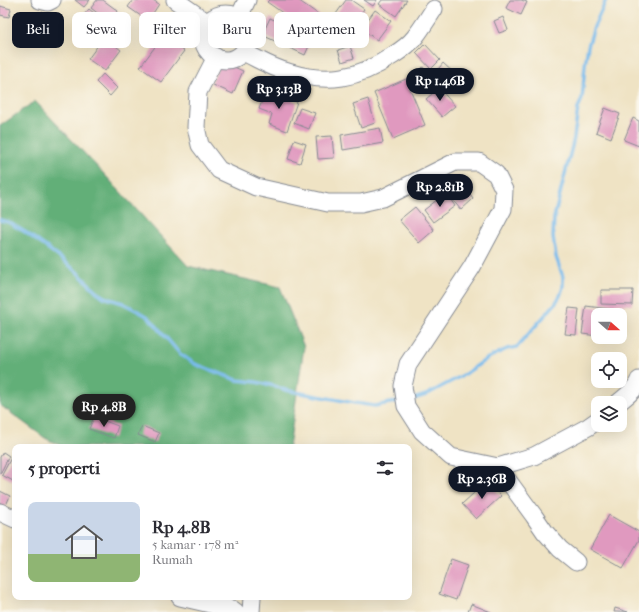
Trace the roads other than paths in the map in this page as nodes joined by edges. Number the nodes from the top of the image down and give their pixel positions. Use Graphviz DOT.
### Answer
graph roads {
  1 [pos="40,0"];
  2 [pos="52,0"];
  3 [pos="175,0"];
  4 [pos="247,0"];
  5 [pos="434,9"];
  6 [pos="241,12"];
  7 [pos="208,23"];
  8 [pos="246,48"];
  9 [pos="243,52"];
  10 [pos="216,57"];
  11 [pos="639,380"];
  12 [pos="627,396"];
  13 [pos="591,426"];
  14 [pos="498,468"];
  15 [pos="0,512"];
  16 [pos="12,518"];
  17 [pos="576,562"];
  18 [pos="193,600"];
  19 [pos="252,600"];
  20 [pos="236,612"];
  21 [pos="251,612"];
  1 -- 2 [label="street"];
  3 -- 7 [label="street"];
  4 -- 6 [label="street"];
  5 -- 9 [label="street"];
  7 -- 10 [label="street"];
  8 -- 9 [label="street"];
  9 -- 10 [label="street"];
  10 -- 14 [label="street"];
  11 -- 12 [label="street"];
  13 -- 14 [label="street"];
  14 -- 17 [label="street"];
  15 -- 16 [label="street"];
  18 -- 20 [label="street"];
  19 -- 21 [label="street"];
}
